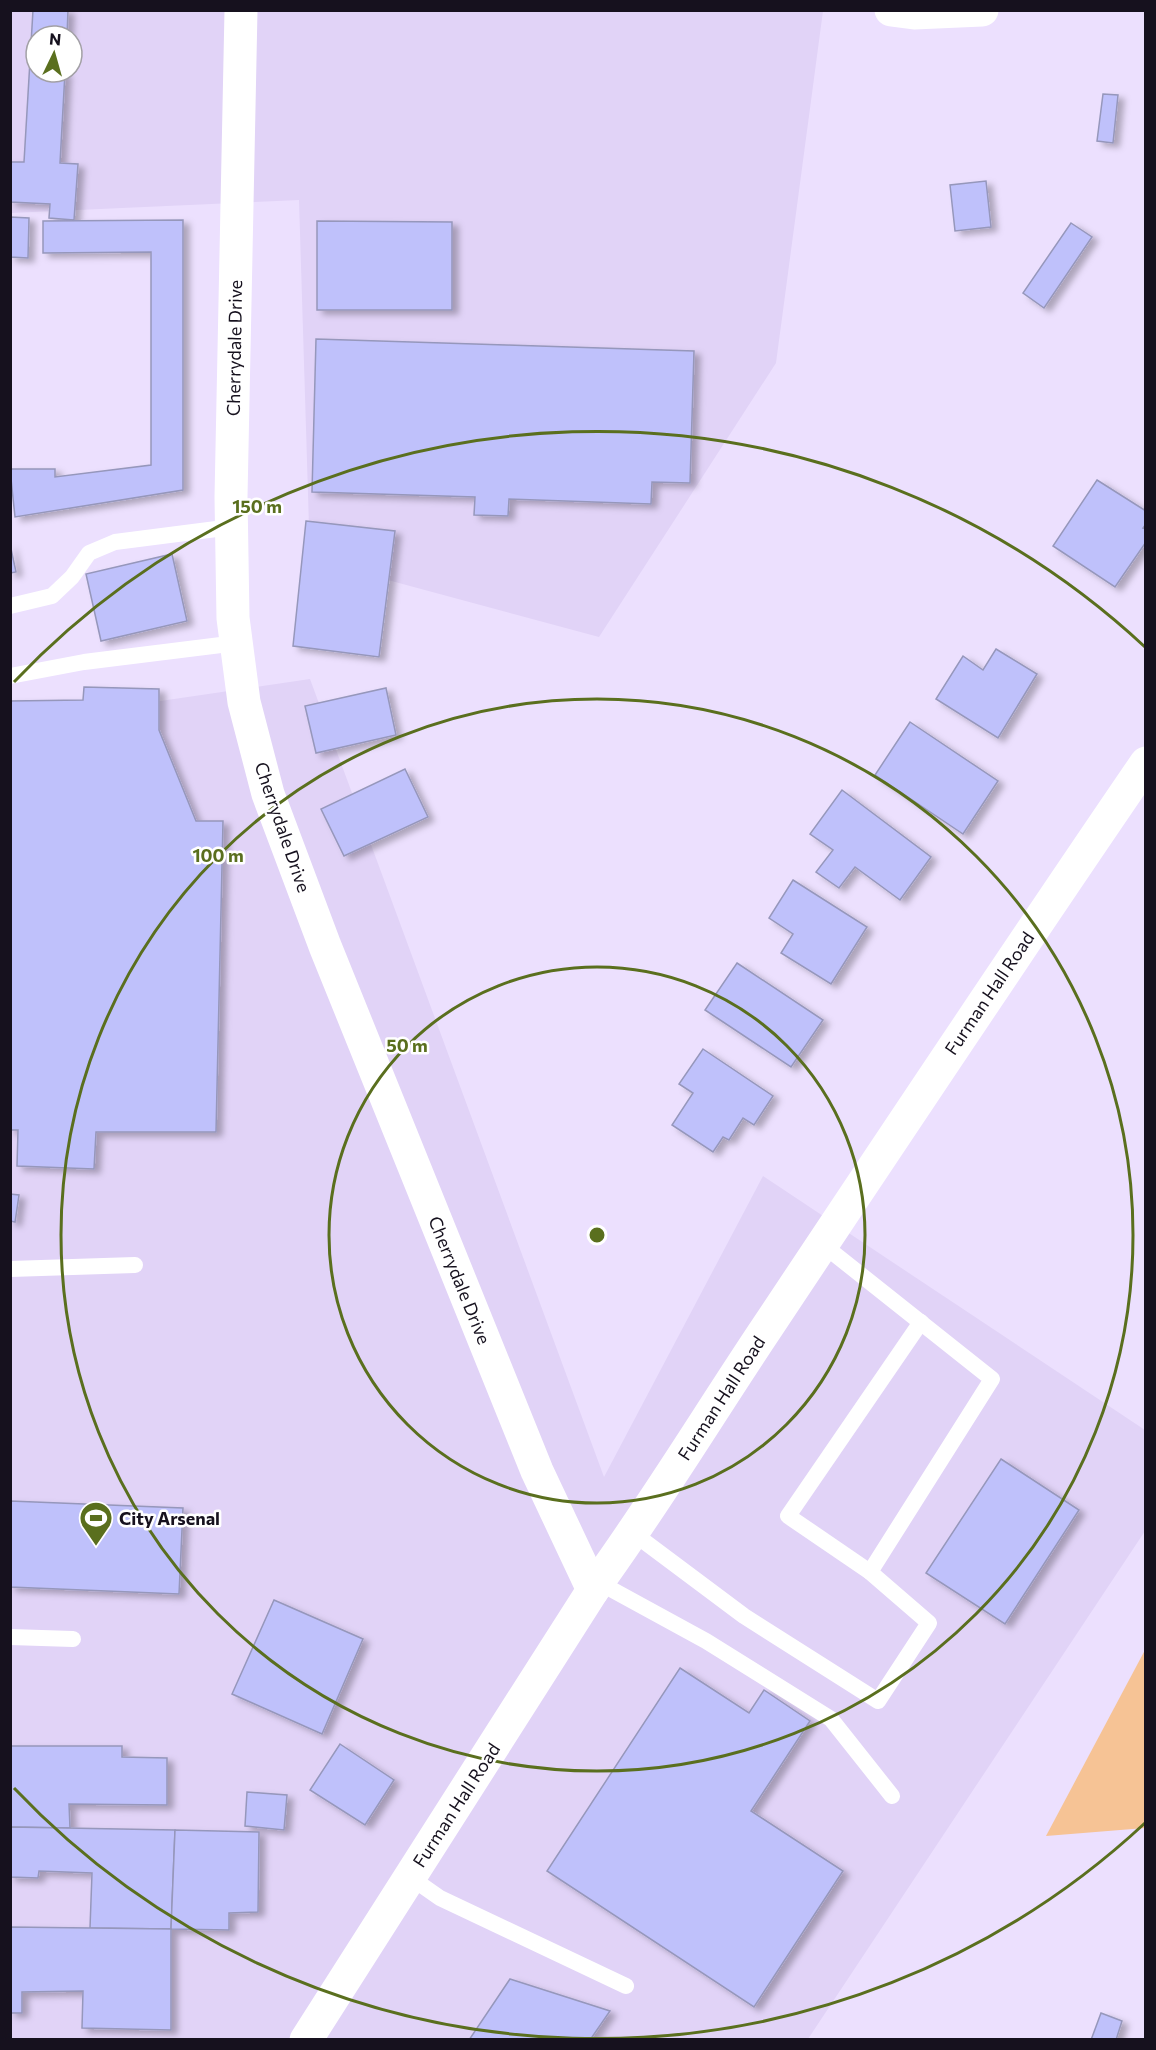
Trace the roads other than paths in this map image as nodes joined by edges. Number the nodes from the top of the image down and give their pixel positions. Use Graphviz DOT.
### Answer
graph roads {
  1 [pos="241,10"];
  2 [pos="891,10"];
  3 [pos="982,10"];
  4 [pos="232,527"];
  5 [pos="10,606"];
  6 [pos="237,643"];
  7 [pos="10,676"];
  8 [pos="1146,763"];
  9 [pos="822,1244"];
  10 [pos="135,1265"];
  11 [pos="10,1269"];
  12 [pos="921,1322"];
  13 [pos="633,1533"];
  14 [pos="870,1572"];
  15 [pos="596,1586"];
  16 [pos="10,1637"];
  17 [pos="73,1639"];
  18 [pos="892,1796"];
  19 [pos="410,1877"];
  20 [pos="626,1986"];
  21 [pos="306,2040"];
  1 -- 4 [label="street, Cherrydale Drive"];
  2 -- 3 [label="street"];
  4 -- 5 [label="lane"];
  4 -- 6 [label="street, Cherrydale Drive"];
  6 -- 7 [label="lane"];
  6 -- 15 [label="street, Cherrydale Drive"];
  8 -- 9 [label="street, Furman Hall Road"];
  9 -- 12 [label="lane"];
  9 -- 13 [label="street, Furman Hall Road"];
  10 -- 11 [label="lane"];
  12 -- 14 [label="lane"];
  12 -- 14 [label="lane"];
  13 -- 14 [label="lane"];
  13 -- 15 [label="street, Furman Hall Road"];
  15 -- 18 [label="lane"];
  15 -- 19 [label="street, Furman Hall Road"];
  16 -- 17 [label="lane"];
  19 -- 20 [label="lane"];
  19 -- 21 [label="street, Furman Hall Road"];
}
